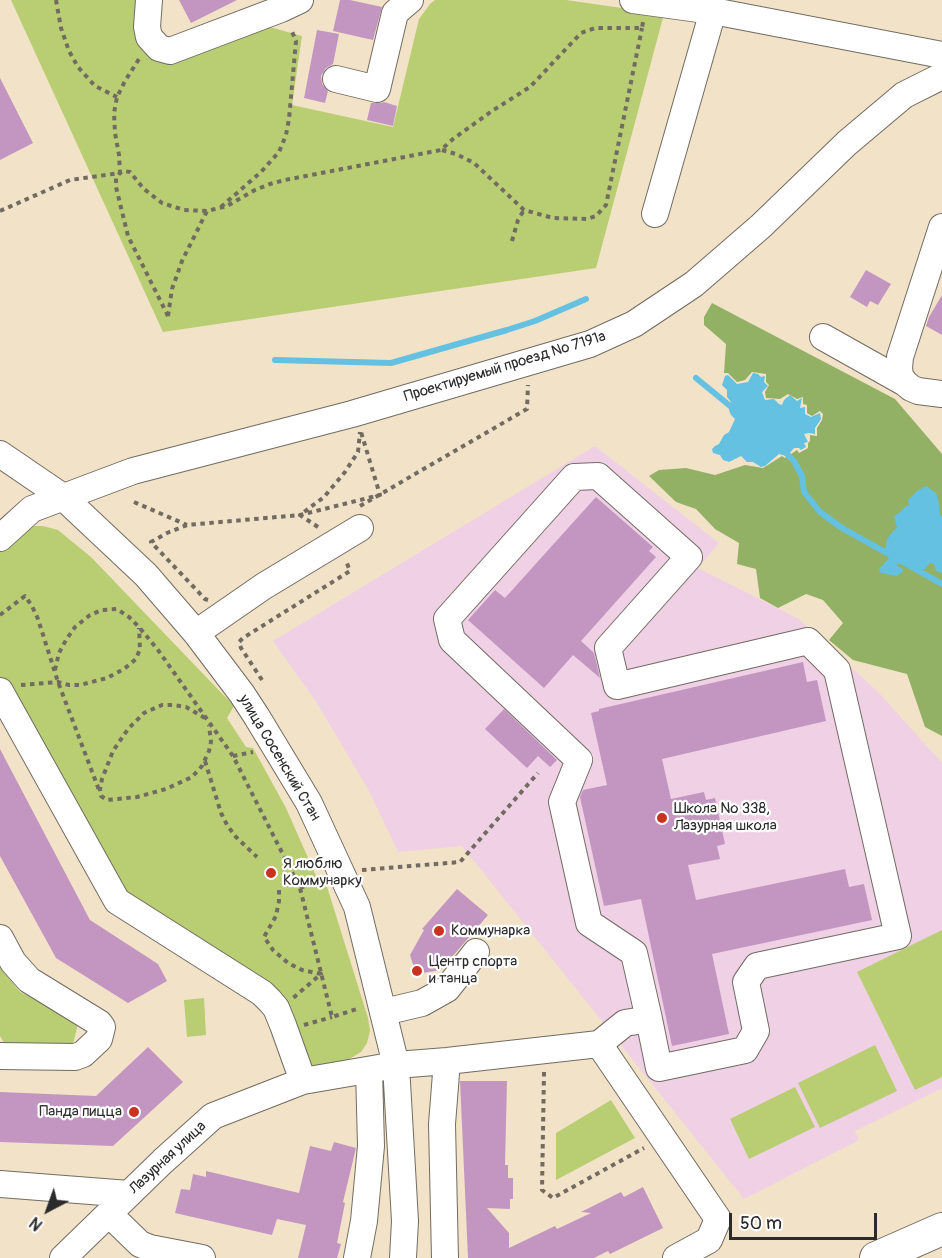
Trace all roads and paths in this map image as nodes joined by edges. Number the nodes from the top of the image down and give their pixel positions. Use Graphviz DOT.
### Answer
graph roads {
  1 [pos="56,0"];
  2 [pos="149,0"];
  3 [pos="410,0"];
  4 [pos="640,1"];
  5 [pos="290,4"];
  6 [pos="713,11"];
  7 [pos="642,28"];
  8 [pos="152,42"];
  9 [pos="942,55"];
  10 [pos="942,76"];
  11 [pos="336,79"];
  12 [pos="117,97"];
  13 [pos="441,150"];
  14 [pos="120,172"];
  15 [pos="219,209"];
  16 [pos="524,210"];
  17 [pos="0,211"];
  18 [pos="207,211"];
  19 [pos="654,214"];
  20 [pos="942,227"];
  21 [pos="512,241"];
  22 [pos="823,337"];
  23 [pos="905,383"];
  24 [pos="528,385"];
  25 [pos="942,394"];
  26 [pos="0,454"];
  27 [pos="380,495"];
  28 [pos="63,497"];
  29 [pos="134,502"];
  30 [pos="300,515"];
  31 [pos="360,517"];
  32 [pos="187,525"];
  33 [pos="1,535"];
  34 [pos="330,536"];
  35 [pos="209,600"];
  36 [pos="0,615"];
  37 [pos="139,627"];
  38 [pos="196,633"];
  39 [pos="55,670"];
  40 [pos="58,682"];
  41 [pos="266,687"];
  42 [pos="7,689"];
  43 [pos="207,720"];
  44 [pos="205,760"];
  45 [pos="538,774"];
  46 [pos="101,796"];
  47 [pos="257,857"];
  48 [pos="333,881"];
  49 [pos="300,888"];
  50 [pos="279,890"];
  51 [pos="0,938"];
  52 [pos="476,952"];
  53 [pos="321,974"];
  54 [pos="289,1002"];
  55 [pos="372,1010"];
  56 [pos="649,1018"];
  57 [pos="599,1044"];
  58 [pos="544,1050"];
  59 [pos="0,1056"];
  60 [pos="447,1061"];
  61 [pos="396,1065"];
  62 [pos="659,1068"];
  63 [pos="369,1070"];
  64 [pos="303,1080"];
  65 [pos="631,1091"];
  66 [pos="663,1138"];
  67 [pos="0,1184"];
  68 [pos="129,1194"];
  69 [pos="109,1214"];
  70 [pos="942,1229"];
  71 [pos="63,1258"];
  72 [pos="202,1258"];
  73 [pos="357,1258"];
  74 [pos="403,1258"];
  75 [pos="445,1258"];
  76 [pos="676,1258"];
  77 [pos="876,1258"];
  1 -- 12 [label="path"];
  2 -- 8 [label="street"];
  3 -- 11 [label="street"];
  4 -- 6 [label="street"];
  4 -- 7 [label="path"];
  5 -- 8 [label="street"];
  5 -- 15 [label="path"];
  6 -- 9 [label="street"];
  6 -- 19 [label="street"];
  7 -- 13 [label="path"];
  7 -- 16 [label="path"];
  8 -- 12 [label="path"];
  10 -- 28 [label="street, Проектируемый проезд № 7191а"];
  12 -- 14 [label="path"];
  13 -- 15 [label="path"];
  13 -- 16 [label="path"];
  14 -- 17 [label="path"];
  14 -- 18 [label="path"];
  14 -- 18 [label="path"];
  15 -- 18 [label="path"];
  16 -- 21 [label="path"];
  20 -- 23 [label="street"];
  22 -- 23 [label="street"];
  23 -- 25 [label="street"];
  24 -- 27 [label="path"];
  26 -- 28 [label="street, улица Сосенский Стан"];
  27 -- 30 [label="path"];
  27 -- 30 [label="path"];
  27 -- 31 [label="path"];
  28 -- 33 [label="street, Проектируемый проезд № 7191а"];
  28 -- 38 [label="street, улица Сосенский Стан"];
  29 -- 32 [label="path"];
  30 -- 32 [label="path"];
  30 -- 34 [label="path"];
  31 -- 34 [label="street"];
  32 -- 35 [label="path"];
  34 -- 38 [label="street"];
  34 -- 41 [label="path"];
  36 -- 39 [label="path"];
  37 -- 39 [label="path"];
  37 -- 40 [label="path"];
  37 -- 43 [label="path"];
  38 -- 48 [label="street, улица Сосенский Стан"];
  39 -- 40 [label="path"];
  40 -- 42 [label="path"];
  40 -- 46 [label="path"];
  42 -- 64 [label="street"];
  43 -- 44 [label="path"];
  43 -- 46 [label="path"];
  43 -- 49 [label="path"];
  44 -- 46 [label="path"];
  44 -- 47 [label="path"];
  45 -- 48 [label="path"];
  48 -- 49 [label="path"];
  48 -- 55 [label="street, улица Сосенский Стан"];
  49 -- 53 [label="path"];
  50 -- 53 [label="path"];
  51 -- 59 [label="street"];
  52 -- 55 [label="street"];
  53 -- 54 [label="path"];
  53 -- 55 [label="path"];
  55 -- 61 [label="street, улица Сосенский Стан"];
  56 -- 57 [label="street"];
  56 -- 62 [label="street"];
  56 -- 62 [label="street"];
  57 -- 58 [label="street, Лазурная улица"];
  57 -- 65 [label="street"];
  58 -- 60 [label="street, Лазурная улица"];
  58 -- 66 [label="path"];
  60 -- 61 [label="street, Лазурная улица"];
  60 -- 75 [label="street"];
  61 -- 63 [label="street, Лазурная улица"];
  61 -- 74 [label="street, улица Сосенский Стан"];
  62 -- 65 [label="street"];
  63 -- 64 [label="street, Лазурная улица"];
  63 -- 73 [label="street"];
  64 -- 68 [label="street, Лазурная улица"];
  65 -- 66 [label="street"];
  66 -- 76 [label="street"];
  67 -- 68 [label="street"];
  68 -- 69 [label="street, Лазурная улица"];
  69 -- 71 [label="street, Лазурная улица"];
  69 -- 72 [label="street"];
  70 -- 77 [label="main road"];
}
